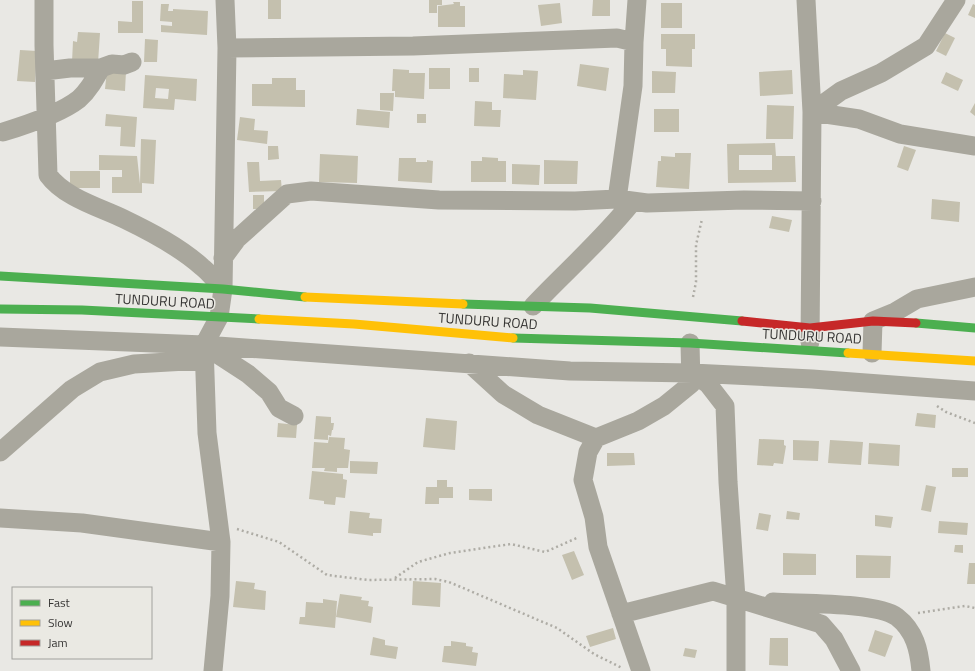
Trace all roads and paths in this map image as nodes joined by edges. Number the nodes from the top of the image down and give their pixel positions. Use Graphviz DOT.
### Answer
graph roads {
  1 [pos="44,0"];
  2 [pos="225,0"];
  3 [pos="637,0"];
  4 [pos="806,0"];
  5 [pos="956,0"];
  6 [pos="634,42"];
  7 [pos="227,48"];
  8 [pos="132,62"];
  9 [pos="101,68"];
  10 [pos="44,71"];
  11 [pos="812,112"];
  12 [pos="46,117"];
  13 [pos="3,132"];
  14 [pos="975,146"];
  15 [pos="625,200"];
  16 [pos="705,201"];
  17 [pos="812,201"];
  18 [pos="224,258"];
  19 [pos="0,276"];
  20 [pos="975,287"];
  21 [pos="223,289"];
  22 [pos="533,306"];
  23 [pos="0,309"];
  24 [pos="690,315"];
  25 [pos="219,317"];
  26 [pos="873,321"];
  27 [pos="810,328"];
  28 [pos="975,328"];
  29 [pos="0,338"];
  30 [pos="690,342"];
  31 [pos="810,350"];
  32 [pos="204,352"];
  33 [pos="872,353"];
  34 [pos="975,361"];
  35 [pos="469,363"];
  36 [pos="692,373"];
  37 [pos="929,388"];
  38 [pos="975,391"];
  39 [pos="294,416"];
  40 [pos="975,423"];
  41 [pos="596,438"];
  42 [pos="0,452"];
  43 [pos="0,518"];
  44 [pos="218,522"];
  45 [pos="596,530"];
  46 [pos="221,542"];
  47 [pos="395,578"];
  48 [pos="736,598"];
  49 [pos="975,608"];
  50 [pos="622,614"];
  51 [pos="896,616"];
  52 [pos="213,671"];
  53 [pos="627,671"];
  54 [pos="642,671"];
  55 [pos="736,671"];
  56 [pos="851,671"];
  57 [pos="921,671"];
  1 -- 10 [label="street"];
  2 -- 7 [label="street"];
  3 -- 6 [label="street"];
  4 -- 11 [label="street"];
  5 -- 11 [label="street"];
  6 -- 7 [label="street"];
  6 -- 15 [label="street"];
  7 -- 18 [label="street"];
  8 -- 9 [label="street"];
  9 -- 10 [label="street"];
  9 -- 12 [label="street"];
  10 -- 12 [label="street"];
  11 -- 14 [label="street"];
  11 -- 17 [label="street"];
  12 -- 13 [label="street"];
  12 -- 21 [label="street"];
  15 -- 16 [label="street"];
  15 -- 18 [label="street"];
  15 -- 22 [label="street"];
  16 -- 17 [label="street"];
  16 -- 24 [label="path"];
  17 -- 27 [label="street"];
  18 -- 21 [label="street"];
  19 -- 21 [label="main road"];
  20 -- 26 [label="street"];
  21 -- 22 [label="main road"];
  21 -- 25 [label="street"];
  22 -- 24 [label="main road"];
  23 -- 25 [label="main road, TUNDURU ROAD"];
  24 -- 27 [label="main road"];
  25 -- 30 [label="main road, TUNDURU ROAD"];
  25 -- 32 [label="street"];
  26 -- 27 [label="main road"];
  26 -- 28 [label="main road"];
  26 -- 33 [label="street"];
  27 -- 31 [label="street"];
  29 -- 32 [label="street"];
  30 -- 31 [label="main road, TUNDURU ROAD"];
  30 -- 36 [label="street"];
  31 -- 33 [label="main road, TUNDURU ROAD"];
  32 -- 35 [label="street"];
  32 -- 39 [label="street"];
  32 -- 42 [label="street"];
  32 -- 44 [label="street"];
  33 -- 34 [label="main road, TUNDURU ROAD"];
  35 -- 36 [label="street"];
  35 -- 41 [label="street"];
  36 -- 37 [label="street"];
  36 -- 41 [label="street"];
  36 -- 48 [label="street"];
  37 -- 38 [label="street"];
  37 -- 40 [label="path"];
  41 -- 45 [label="street"];
  43 -- 46 [label="street"];
  44 -- 46 [label="street"];
  44 -- 47 [label="path"];
  45 -- 47 [label="path"];
  45 -- 50 [label="street"];
  46 -- 52 [label="street"];
  47 -- 53 [label="path"];
  48 -- 50 [label="street"];
  48 -- 51 [label="street"];
  48 -- 55 [label="street"];
  48 -- 56 [label="street"];
  49 -- 51 [label="path"];
  50 -- 54 [label="street"];
  51 -- 57 [label="street"];
}
